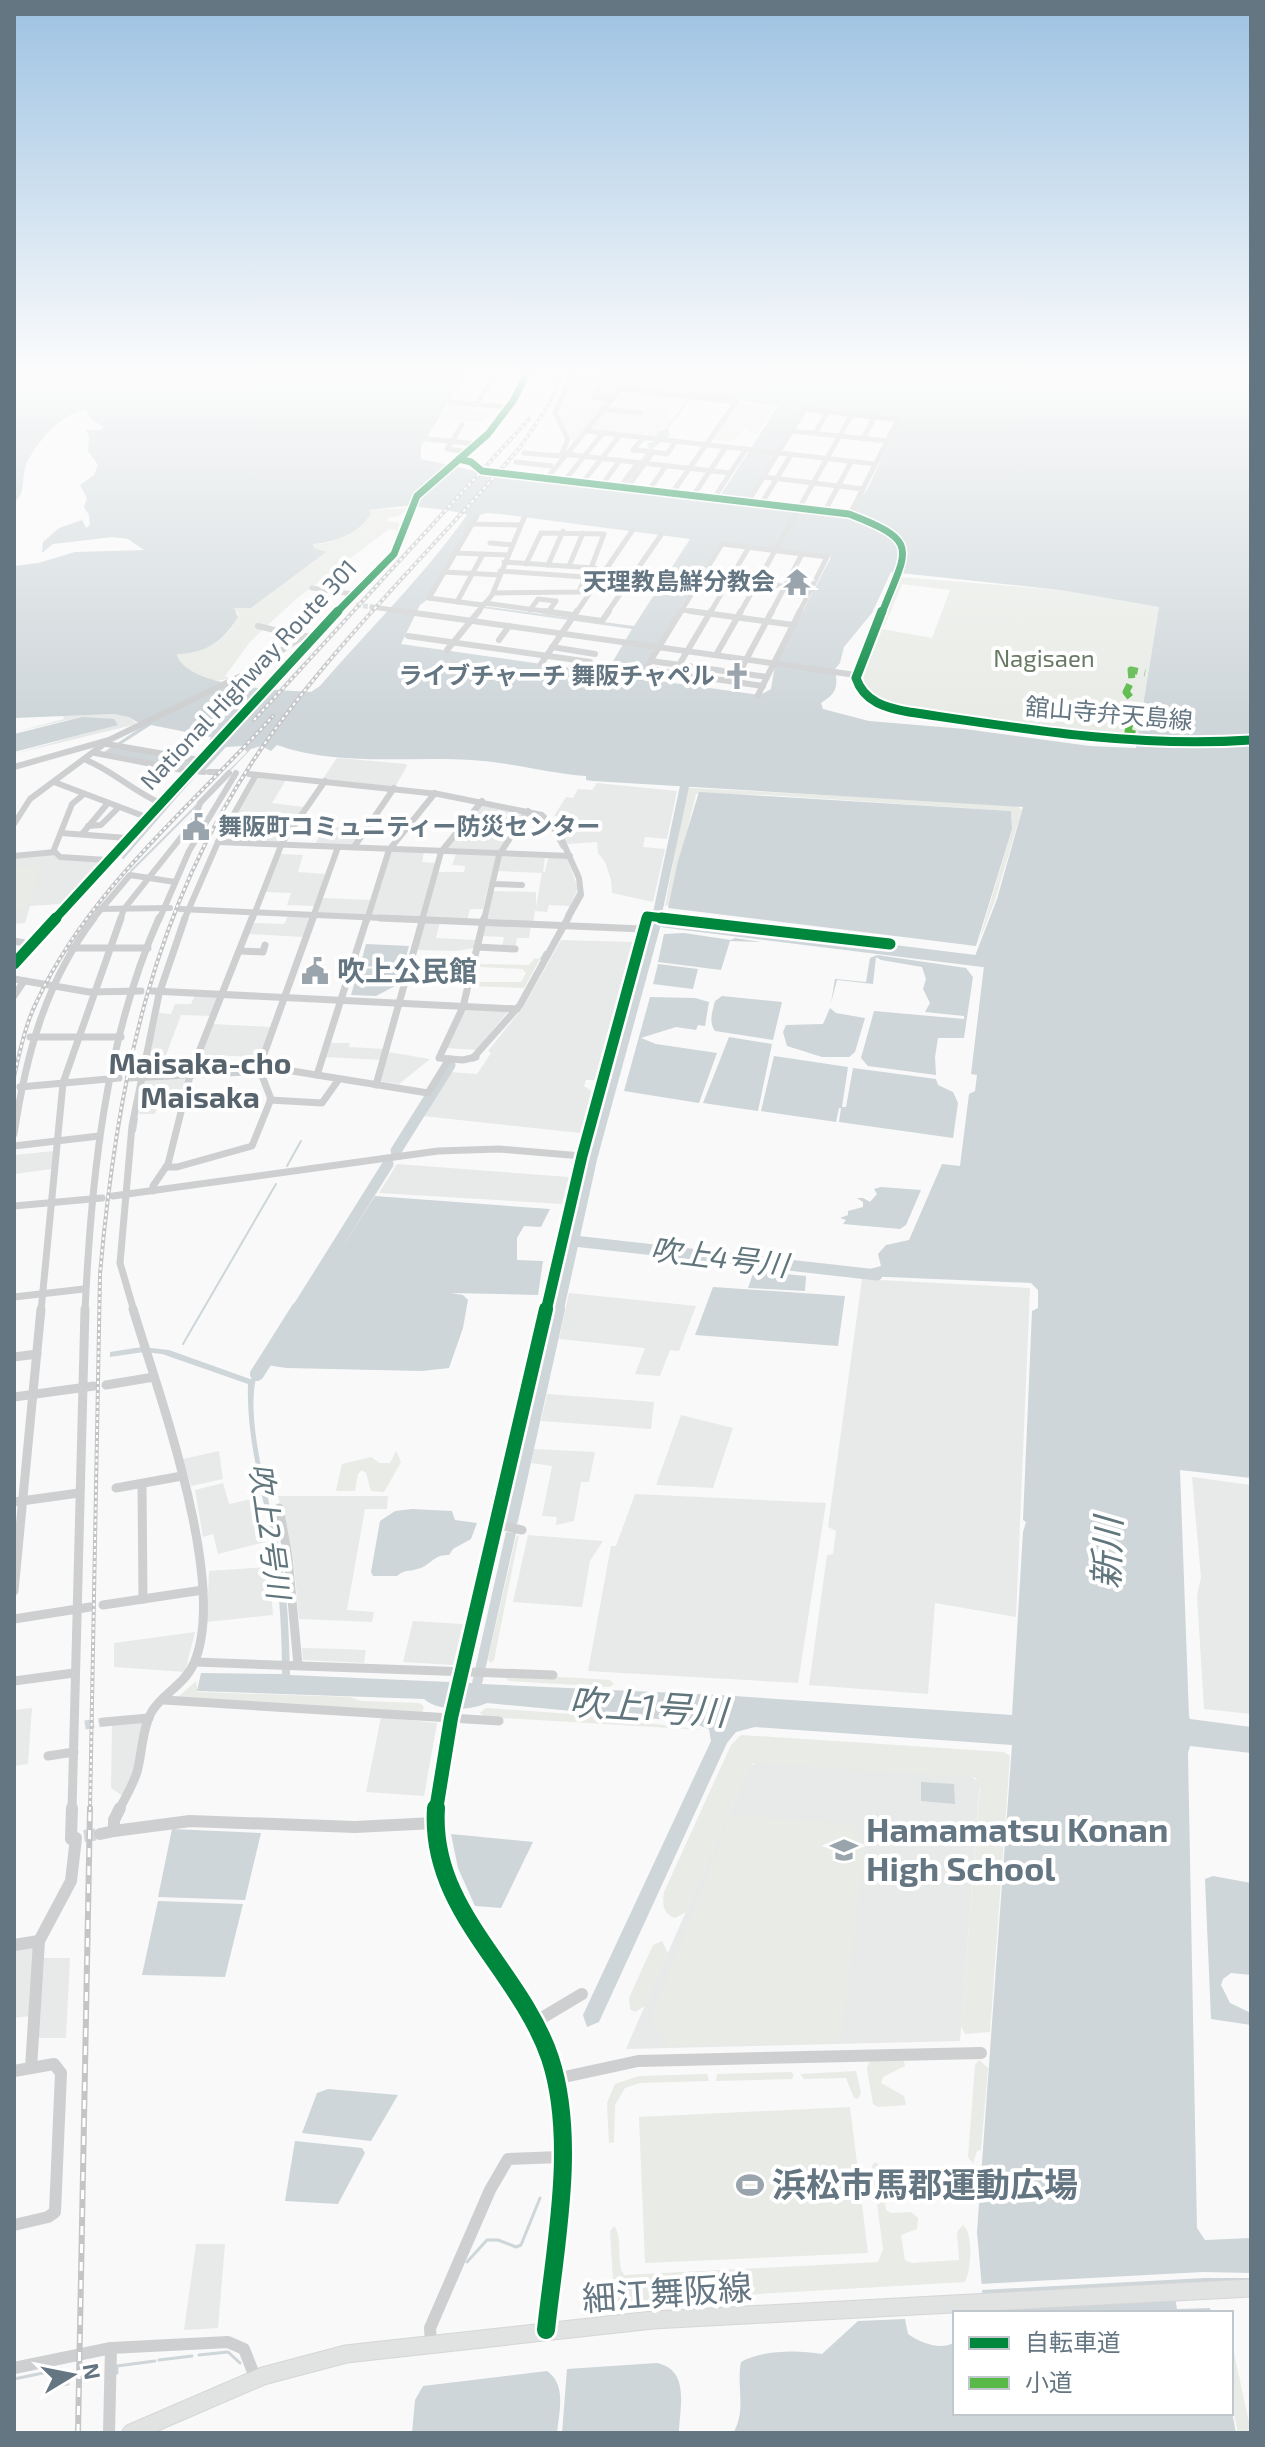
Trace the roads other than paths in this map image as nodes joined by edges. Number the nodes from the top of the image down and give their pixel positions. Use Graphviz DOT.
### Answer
graph roads {
  1 [pos="426,486"];
  2 [pos="607,486"];
  3 [pos="610,486"];
  4 [pos="652,486"];
  5 [pos="677,486"];
  6 [pos="700,486"];
  7 [pos="722,486"];
  8 [pos="758,486"];
  9 [pos="772,486"];
  10 [pos="811,486"];
  11 [pos="838,486"];
  12 [pos="840,486"];
  13 [pos="864,486"];
  14 [pos="623,488"];
  15 [pos="863,489"];
  16 [pos="649,490"];
  17 [pos="672,493"];
  18 [pos="693,496"];
  19 [pos="763,501"];
  20 [pos="799,507"];
  21 [pos="826,509"];
  22 [pos="477,516"];
  23 [pos="524,518"];
  24 [pos="472,524"];
  25 [pos="521,525"];
  26 [pos="563,531"];
  27 [pos="632,531"];
  28 [pos="583,533"];
  29 [pos="661,535"];
  30 [pos="490,543"];
  31 [pos="513,543"];
  32 [pos="535,543"];
  33 [pos="749,547"];
  34 [pos="775,550"];
  35 [pos="455,553"];
  36 [pos="483,554"];
  37 [pos="802,554"];
  38 [pos="508,555"];
  39 [pos="504,562"];
  40 [pos="526,564"];
  41 [pos="548,565"];
  42 [pos="569,566"];
  43 [pos="591,568"];
  44 [pos="605,570"];
  45 [pos="444,572"];
  46 [pos="500,573"];
  47 [pos="525,573"];
  48 [pos="472,574"];
  49 [pos="545,574"];
  50 [pos="634,574"];
  51 [pos="563,575"];
  52 [pos="703,576"];
  53 [pos="585,577"];
  54 [pos="599,578"];
  55 [pos="663,578"];
  56 [pos="730,579"];
  57 [pos="757,583"];
  58 [pos="785,586"];
  59 [pos="312,588"];
  60 [pos="812,590"];
  61 [pos="557,591"];
  62 [pos="517,592"];
  63 [pos="493,593"];
  64 [pos="352,594"];
  65 [pos="539,595"];
  66 [pos="429,599"];
  67 [pos="457,602"];
  68 [pos="483,606"];
  69 [pos="372,607"];
  70 [pos="338,609"];
  71 [pos="530,610"];
  72 [pos="682,610"];
  73 [pos="548,612"];
  74 [pos="418,614"];
  75 [pos="709,614"];
  76 [pos="572,618"];
  77 [pos="737,618"];
  78 [pos="470,621"];
  79 [pos="766,621"];
  80 [pos="794,625"];
  81 [pos="258,626"];
  82 [pos="509,626"];
  83 [pos="562,634"];
  84 [pos="308,636"];
  85 [pos="408,636"];
  86 [pos="499,640"];
  87 [pos="453,642"];
  88 [pos="552,647"];
  89 [pos="656,647"];
  90 [pos="447,650"];
  91 [pos="687,651"];
  92 [pos="595,654"];
  93 [pos="717,655"];
  94 [pos="546,656"];
  95 [pos="746,659"];
  96 [pos="651,661"];
  97 [pos="775,663"];
  98 [pos="541,664"];
  99 [pos="676,664"];
  100 [pos="690,666"];
  101 [pos="646,669"];
  102 [pos="710,669"];
  103 [pos="585,670"];
  104 [pos="666,672"];
  105 [pos="742,674"];
  106 [pos="852,674"];
  107 [pos="685,675"];
  108 [pos="767,677"];
  109 [pos="640,678"];
  110 [pos="705,678"];
  111 [pos="661,681"];
  112 [pos="742,683"];
  113 [pos="680,684"];
  114 [pos="700,686"];
  115 [pos="763,686"];
  116 [pos="737,692"];
  117 [pos="758,695"];
  118 [pos="1251,740"];
  119 [pos="109,744"];
  120 [pos="95,753"];
  121 [pos="125,759"];
  122 [pos="86,760"];
  123 [pos="193,766"];
  124 [pos="14,767"];
  125 [pos="108,769"];
  126 [pos="236,773"];
  127 [pos="325,781"];
  128 [pos="54,782"];
  129 [pos="394,788"];
  130 [pos="435,793"];
  131 [pos="84,794"];
  132 [pos="482,801"];
  133 [pos="108,803"];
  134 [pos="160,803"];
  135 [pos="119,807"];
  136 [pos="528,811"];
  137 [pos="146,817"];
  138 [pos="14,822"];
  139 [pos="88,826"];
  140 [pos="61,833"];
  141 [pos="82,834"];
  142 [pos="127,838"];
  143 [pos="218,842"];
  144 [pos="282,844"];
  145 [pos="338,847"];
  146 [pos="354,847"];
  147 [pos="390,849"];
  148 [pos="443,851"];
  149 [pos="53,852"];
  150 [pos="500,853"];
  151 [pos="14,856"];
  152 [pos="570,856"];
  153 [pos="107,860"];
  154 [pos="150,878"];
  155 [pos="175,882"];
  156 [pos="492,884"];
  157 [pos="522,885"];
  158 [pos="166,908"];
  159 [pos="98,909"];
  160 [pos="124,909"];
  161 [pos="184,909"];
  162 [pos="255,912"];
  163 [pos="314,915"];
  164 [pos="368,917"];
  165 [pos="423,919"];
  166 [pos="483,922"];
  167 [pos="564,926"];
  168 [pos="643,929"];
  169 [pos="14,941"];
  170 [pos="30,944"];
  171 [pos="890,944"];
  172 [pos="265,945"];
  173 [pos="477,947"];
  174 [pos="70,948"];
  175 [pos="111,948"];
  176 [pos="148,948"];
  177 [pos="515,949"];
  178 [pos="240,951"];
  179 [pos="14,964"];
  180 [pos="14,979"];
  181 [pos="24,981"];
  182 [pos="50,985"];
  183 [pos="137,991"];
  184 [pos="156,991"];
  185 [pos="95,992"];
  186 [pos="222,994"];
  187 [pos="14,996"];
  188 [pos="285,997"];
  189 [pos="342,999"];
  190 [pos="400,1002"];
  191 [pos="463,1005"];
  192 [pos="514,1012"];
  193 [pos="30,1037"];
  194 [pos="80,1037"];
  195 [pos="121,1037"];
  196 [pos="449,1059"];
  197 [pos="259,1071"];
  198 [pos="191,1075"];
  199 [pos="317,1075"];
  200 [pos="140,1077"];
  201 [pos="114,1078"];
  202 [pos="129,1078"];
  203 [pos="339,1079"];
  204 [pos="63,1083"];
  205 [pos="376,1085"];
  206 [pos="20,1087"];
  207 [pos="270,1100"];
  208 [pos="14,1134"];
  209 [pos="99,1136"];
  210 [pos="58,1141"];
  211 [pos="14,1146"];
  212 [pos="582,1156"];
  213 [pos="166,1167"];
  214 [pos="153,1191"];
  215 [pos="124,1195"];
  216 [pos="113,1196"];
  217 [pos="102,1198"];
  218 [pos="91,1199"];
  219 [pos="52,1203"];
  220 [pos="14,1206"];
  221 [pos="84,1289"];
  222 [pos="43,1294"];
  223 [pos="14,1297"];
  224 [pos="37,1352"];
  225 [pos="14,1357"];
  226 [pos="154,1377"];
  227 [pos="106,1385"];
  228 [pos="94,1386"];
  229 [pos="81,1388"];
  230 [pos="33,1394"];
  231 [pos="14,1397"];
  232 [pos="182,1476"];
  233 [pos="142,1484"];
  234 [pos="116,1488"];
  235 [pos="79,1493"];
  236 [pos="18,1501"];
  237 [pos="279,1508"];
  238 [pos="498,1525"];
  239 [pos="522,1530"];
  240 [pos="203,1590"];
  241 [pos="14,1591"];
  242 [pos="143,1599"];
  243 [pos="103,1605"];
  244 [pos="90,1607"];
  245 [pos="76,1609"];
  246 [pos="14,1619"];
  247 [pos="195,1662"];
  248 [pos="295,1665"];
  249 [pos="553,1675"];
  250 [pos="465,1676"];
  251 [pos="74,1677"];
  252 [pos="14,1681"];
  253 [pos="159,1704"];
  254 [pos="452,1713"];
  255 [pos="149,1718"];
  256 [pos="499,1721"];
  257 [pos="104,1722"];
  258 [pos="74,1752"];
  259 [pos="48,1756"];
  260 [pos="434,1823"];
  261 [pos="114,1831"];
  262 [pos="100,1834"];
  263 [pos="39,1941"];
  264 [pos="14,1945"];
  265 [pos="582,1994"];
  266 [pos="535,2022"];
  267 [pos="981,2053"];
  268 [pos="31,2068"];
  269 [pos="14,2071"];
  270 [pos="555,2079"];
  271 [pos="560,2157"];
  272 [pos="14,2225"];
  273 [pos="1251,2288"];
  274 [pos="546,2330"];
  275 [pos="431,2344"];
  276 [pos="111,2348"];
  277 [pos="14,2368"];
  278 [pos="255,2377"];
  279 [pos="109,2433"];
  280 [pos="131,2433"];
  1 -- 64 [label="highway, National Highway Route 301"];
  2 -- 14 [label="main road"];
  3 -- 14 [label="street"];
  4 -- 16 [label="street"];
  5 -- 17 [label="street"];
  6 -- 18 [label="street"];
  7 -- 18 [label="street"];
  8 -- 19 [label="street"];
  9 -- 19 [label="street"];
  10 -- 20 [label="street"];
  11 -- 21 [label="street"];
  12 -- 15 [label="street"];
  13 -- 15 [label="street"];
  14 -- 16 [label="street"];
  14 -- 20 [label="main road"];
  15 -- 21 [label="street"];
  16 -- 17 [label="street"];
  17 -- 18 [label="street"];
  19 -- 20 [label="street"];
  20 -- 21 [label="street"];
  20 -- 34 [label="street"];
  20 -- 106 [label="main road"];
  22 -- 24 [label="street"];
  23 -- 25 [label="street"];
  24 -- 25 [label="street"];
  24 -- 35 [label="street"];
  25 -- 31 [label="street"];
  26 -- 28 [label="street"];
  26 -- 32 [label="street"];
  26 -- 41 [label="street"];
  27 -- 44 [label="street"];
  28 -- 42 [label="street"];
  28 -- 43 [label="street"];
  29 -- 50 [label="street"];
  30 -- 31 [label="street"];
  31 -- 32 [label="street"];
  31 -- 38 [label="street"];
  32 -- 40 [label="street"];
  33 -- 34 [label="street"];
  33 -- 52 [label="street"];
  33 -- 56 [label="street"];
  34 -- 37 [label="street"];
  34 -- 57 [label="street"];
  35 -- 36 [label="street"];
  35 -- 45 [label="street"];
  36 -- 38 [label="street"];
  36 -- 48 [label="street"];
  37 -- 58 [label="street"];
  37 -- 60 [label="street"];
  38 -- 39 [label="street"];
  39 -- 40 [label="street"];
  39 -- 46 [label="street"];
  40 -- 41 [label="street"];
  41 -- 42 [label="street"];
  42 -- 43 [label="street"];
  43 -- 44 [label="street"];
  44 -- 50 [label="street"];
  44 -- 54 [label="street"];
  45 -- 48 [label="street"];
  45 -- 66 [label="street"];
  46 -- 47 [label="street"];
  46 -- 48 [label="street"];
  46 -- 63 [label="street"];
  47 -- 49 [label="street"];
  47 -- 62 [label="street"];
  48 -- 67 [label="street"];
  49 -- 51 [label="street"];
  49 -- 65 [label="street"];
  50 -- 55 [label="street"];
  50 -- 76 [label="street"];
  51 -- 53 [label="street"];
  51 -- 61 [label="street"];
  52 -- 56 [label="street"];
  52 -- 72 [label="street"];
  53 -- 54 [label="street"];
  53 -- 61 [label="street"];
  54 -- 76 [label="street"];
  56 -- 57 [label="street"];
  56 -- 75 [label="street"];
  57 -- 58 [label="street"];
  57 -- 77 [label="street"];
  58 -- 60 [label="street"];
  58 -- 79 [label="street"];
  59 -- 64 [label="street"];
  60 -- 80 [label="street"];
  61 -- 65 [label="street"];
  62 -- 63 [label="street"];
  62 -- 65 [label="street"];
  63 -- 68 [label="street"];
  64 -- 70 [label="highway, National Highway Route 301"];
  64 -- 70 [label="highway"];
  65 -- 71 [label="street"];
  65 -- 73 [label="street"];
  66 -- 67 [label="street"];
  66 -- 74 [label="street"];
  67 -- 68 [label="street"];
  68 -- 71 [label="street"];
  68 -- 78 [label="street"];
  69 -- 74 [label="street"];
  70 -- 84 [label="highway, National Highway Route 301"];
  71 -- 73 [label="street"];
  72 -- 75 [label="street"];
  72 -- 89 [label="street"];
  73 -- 76 [label="street"];
  74 -- 78 [label="street"];
  75 -- 77 [label="street"];
  75 -- 91 [label="street"];
  76 -- 83 [label="street"];
  77 -- 79 [label="street"];
  77 -- 93 [label="street"];
  78 -- 82 [label="street"];
  78 -- 87 [label="street"];
  79 -- 80 [label="street"];
  79 -- 95 [label="street"];
  80 -- 97 [label="street"];
  81 -- 84 [label="street"];
  82 -- 83 [label="street"];
  82 -- 86 [label="street"];
  83 -- 88 [label="street"];
  83 -- 89 [label="street"];
  84 -- 119 [label="street"];
  84 -- 123 [label="highway, National Highway Route 301"];
  85 -- 87 [label="street"];
  87 -- 90 [label="street"];
  87 -- 94 [label="street"];
  88 -- 92 [label="street"];
  88 -- 94 [label="street"];
  89 -- 91 [label="street"];
  89 -- 96 [label="street"];
  91 -- 93 [label="street"];
  91 -- 99 [label="street"];
  93 -- 95 [label="street"];
  93 -- 102 [label="street"];
  94 -- 98 [label="street"];
  94 -- 103 [label="street"];
  95 -- 97 [label="street"];
  95 -- 105 [label="street"];
  96 -- 99 [label="street"];
  96 -- 101 [label="street"];
  97 -- 106 [label="street"];
  97 -- 108 [label="street"];
  99 -- 100 [label="street"];
  99 -- 104 [label="street"];
  100 -- 102 [label="street"];
  100 -- 107 [label="street"];
  101 -- 104 [label="street"];
  101 -- 109 [label="street"];
  102 -- 105 [label="street"];
  102 -- 110 [label="street"];
  104 -- 107 [label="street"];
  104 -- 111 [label="street"];
  105 -- 108 [label="street"];
  105 -- 112 [label="street"];
  106 -- 118 [label="main road, 舘山寺弁天島線"];
  107 -- 110 [label="street"];
  107 -- 113 [label="street"];
  108 -- 115 [label="street"];
  110 -- 112 [label="street"];
  110 -- 114 [label="street"];
  112 -- 115 [label="street"];
  112 -- 116 [label="street"];
  115 -- 117 [label="street"];
  119 -- 120 [label="street"];
  119 -- 123 [label="street"];
  119 -- 124 [label="street"];
  120 -- 121 [label="street"];
  120 -- 122 [label="street"];
  121 -- 123 [label="street"];
  121 -- 125 [label="street"];
  122 -- 125 [label="street"];
  122 -- 128 [label="street"];
  123 -- 126 [label="street"];
  123 -- 134 [label="highway, National Highway Route 301"];
  125 -- 134 [label="street"];
  126 -- 127 [label="street"];
  126 -- 143 [label="street"];
  126 -- 154 [label="street"];
  126 -- 155 [label="street"];
  127 -- 129 [label="street"];
  127 -- 144 [label="street"];
  128 -- 131 [label="street"];
  128 -- 138 [label="street"];
  129 -- 130 [label="street"];
  129 -- 146 [label="street"];
  130 -- 132 [label="street"];
  130 -- 147 [label="street"];
  131 -- 133 [label="street"];
  131 -- 140 [label="street"];
  132 -- 136 [label="street"];
  132 -- 148 [label="street"];
  133 -- 135 [label="street"];
  133 -- 139 [label="street"];
  134 -- 137 [label="highway, National Highway Route 301"];
  135 -- 137 [label="street"];
  135 -- 139 [label="street"];
  136 -- 150 [label="street"];
  136 -- 152 [label="street"];
  137 -- 142 [label="highway, National Highway Route 301"];
  139 -- 141 [label="street"];
  140 -- 141 [label="street"];
  140 -- 149 [label="street"];
  141 -- 142 [label="street"];
  142 -- 153 [label="highway, National Highway Route 301"];
  143 -- 144 [label="street"];
  143 -- 161 [label="street"];
  144 -- 145 [label="street"];
  144 -- 162 [label="street"];
  145 -- 146 [label="street"];
  145 -- 163 [label="street"];
  146 -- 147 [label="street"];
  147 -- 148 [label="street"];
  147 -- 164 [label="street"];
  148 -- 150 [label="street"];
  148 -- 165 [label="street"];
  149 -- 151 [label="street"];
  149 -- 153 [label="street"];
  150 -- 152 [label="street"];
  150 -- 156 [label="street"];
  152 -- 167 [label="street"];
  153 -- 170 [label="highway, National Highway Route 301"];
  154 -- 155 [label="street"];
  154 -- 159 [label="street"];
  154 -- 160 [label="street"];
  155 -- 158 [label="street"];
  156 -- 157 [label="street"];
  156 -- 166 [label="street"];
  158 -- 160 [label="street"];
  158 -- 176 [label="street"];
  159 -- 160 [label="street"];
  159 -- 174 [label="street"];
  160 -- 175 [label="street"];
  161 -- 162 [label="street"];
  161 -- 184 [label="street"];
  162 -- 163 [label="street"];
  162 -- 178 [label="street"];
  163 -- 164 [label="street"];
  163 -- 188 [label="street"];
  164 -- 165 [label="street"];
  164 -- 189 [label="street"];
  165 -- 166 [label="street"];
  165 -- 190 [label="street"];
  166 -- 167 [label="street"];
  166 -- 173 [label="street"];
  167 -- 168 [label="street"];
  167 -- 192 [label="street"];
  168 -- 171 [label="street"];
  168 -- 212 [label="street"];
  169 -- 170 [label="street"];
  170 -- 179 [label="highway, National Highway Route 301"];
  172 -- 178 [label="street"];
  173 -- 177 [label="street"];
  173 -- 191 [label="street"];
  174 -- 175 [label="street"];
  174 -- 182 [label="street"];
  175 -- 176 [label="street"];
  175 -- 185 [label="street"];
  176 -- 183 [label="street"];
  178 -- 186 [label="street"];
  180 -- 181 [label="street"];
  181 -- 182 [label="street"];
  181 -- 187 [label="street"];
  182 -- 185 [label="street"];
  182 -- 193 [label="street"];
  183 -- 185 [label="street"];
  183 -- 195 [label="street"];
  184 -- 186 [label="street"];
  184 -- 200 [label="street"];
  185 -- 194 [label="street"];
  186 -- 188 [label="street"];
  186 -- 198 [label="street"];
  188 -- 189 [label="street"];
  188 -- 197 [label="street"];
  189 -- 190 [label="street"];
  189 -- 199 [label="street"];
  190 -- 191 [label="street"];
  190 -- 205 [label="street"];
  191 -- 192 [label="street"];
  191 -- 196 [label="street"];
  192 -- 196 [label="street"];
  193 -- 194 [label="street"];
  193 -- 206 [label="street"];
  194 -- 195 [label="street"];
  194 -- 204 [label="street"];
  195 -- 201 [label="street"];
  196 -- 205 [label="street"];
  197 -- 198 [label="street"];
  197 -- 199 [label="street"];
  197 -- 207 [label="street"];
  198 -- 200 [label="street"];
  198 -- 213 [label="street"];
  199 -- 203 [label="street"];
  200 -- 202 [label="street"];
  200 -- 215 [label="street"];
  201 -- 204 [label="street"];
  201 -- 209 [label="street"];
  203 -- 205 [label="street"];
  203 -- 207 [label="street"];
  204 -- 206 [label="street"];
  204 -- 210 [label="street"];
  206 -- 208 [label="street"];
  207 -- 213 [label="street"];
  209 -- 210 [label="street"];
  209 -- 218 [label="street"];
  210 -- 211 [label="street"];
  210 -- 219 [label="street"];
  212 -- 214 [label="street"];
  212 -- 238 [label="street"];
  213 -- 214 [label="street"];
  214 -- 215 [label="street"];
  215 -- 216 [label="street"];
  215 -- 226 [label="street"];
  217 -- 218 [label="street"];
  218 -- 219 [label="street"];
  218 -- 221 [label="street"];
  219 -- 220 [label="street"];
  219 -- 222 [label="street"];
  221 -- 222 [label="street"];
  221 -- 229 [label="street"];
  222 -- 223 [label="street"];
  222 -- 224 [label="street"];
  224 -- 225 [label="street"];
  224 -- 230 [label="street"];
  226 -- 227 [label="street"];
  226 -- 232 [label="street"];
  228 -- 229 [label="street"];
  229 -- 230 [label="street"];
  229 -- 235 [label="street"];
  230 -- 231 [label="street"];
  230 -- 236 [label="street"];
  232 -- 233 [label="street"];
  232 -- 240 [label="street"];
  233 -- 234 [label="street"];
  233 -- 242 [label="street"];
  235 -- 236 [label="street"];
  235 -- 245 [label="street"];
  236 -- 241 [label="street"];
  237 -- 248 [label="street"];
  238 -- 239 [label="street"];
  238 -- 250 [label="street"];
  240 -- 242 [label="street"];
  240 -- 247 [label="street"];
  242 -- 243 [label="street"];
  244 -- 245 [label="street"];
  245 -- 246 [label="street"];
  245 -- 251 [label="street"];
  247 -- 248 [label="street"];
  247 -- 253 [label="street"];
  248 -- 250 [label="street"];
  249 -- 250 [label="street"];
  250 -- 254 [label="street"];
  251 -- 252 [label="street"];
  251 -- 258 [label="street"];
  253 -- 254 [label="street"];
  253 -- 255 [label="street"];
  254 -- 256 [label="street"];
  254 -- 260 [label="street"];
  255 -- 257 [label="street"];
  255 -- 261 [label="street"];
  258 -- 259 [label="street"];
  258 -- 263 [label="street"];
  260 -- 261 [label="street"];
  260 -- 266 [label="street"];
  261 -- 262 [label="street"];
  263 -- 264 [label="street"];
  263 -- 268 [label="street"];
  265 -- 266 [label="street"];
  266 -- 270 [label="street"];
  267 -- 270 [label="street"];
  268 -- 269 [label="street"];
  268 -- 272 [label="street"];
  270 -- 271 [label="street"];
  271 -- 274 [label="street"];
  271 -- 275 [label="street"];
  273 -- 274 [label="main road, 細江舞阪線"];
  274 -- 275 [label="main road, 細江舞阪線"];
  275 -- 278 [label="main road, 細江舞阪線"];
  276 -- 277 [label="street"];
  276 -- 278 [label="street"];
  276 -- 279 [label="street"];
  278 -- 280 [label="main road, 細江舞阪線"];
}
